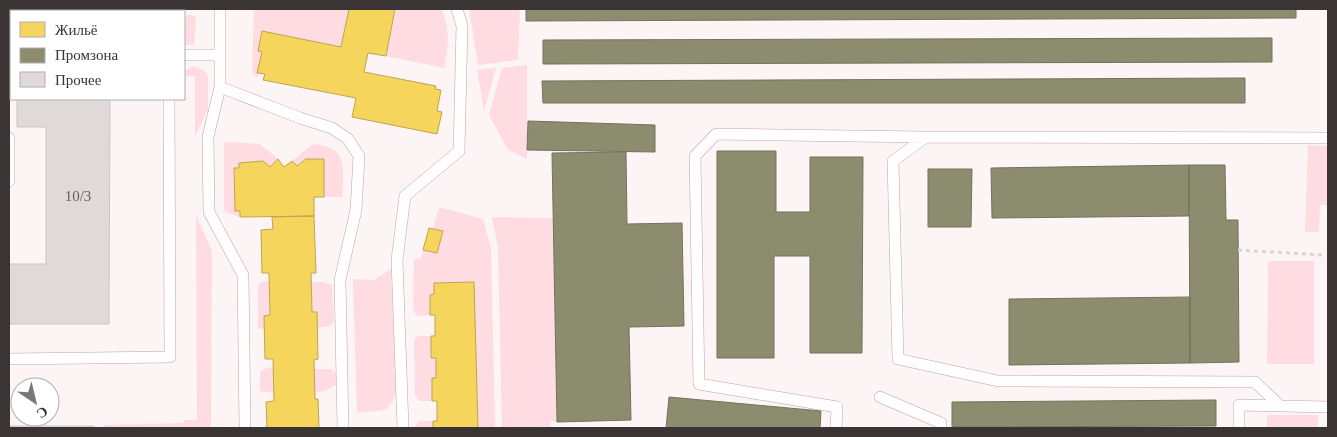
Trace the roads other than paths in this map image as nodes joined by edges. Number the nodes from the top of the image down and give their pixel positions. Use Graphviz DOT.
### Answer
graph roads {
  1 [pos="220,9"];
  2 [pos="457,9"];
  3 [pos="185,55"];
  4 [pos="220,55"];
  5 [pos="220,87"];
  6 [pos="168,100"];
  7 [pos="926,137"];
  8 [pos="9,138"];
  9 [pos="1328,138"];
  10 [pos="9,180"];
  11 [pos="9,359"];
  12 [pos="880,397"];
  13 [pos="1280,406"];
  14 [pos="1328,406"];
  15 [pos="245,428"];
  16 [pos="342,428"];
  17 [pos="403,428"];
  18 [pos="836,428"];
  19 [pos="941,428"];
  20 [pos="1239,428"];
  1 -- 4 [label="lane"];
  2 -- 17 [label="lane"];
  3 -- 4 [label="lane"];
  4 -- 5 [label="lane"];
  5 -- 15 [label="lane"];
  5 -- 16 [label="lane"];
  6 -- 11 [label="lane"];
  7 -- 9 [label="lane"];
  7 -- 13 [label="lane"];
  7 -- 18 [label="lane"];
  8 -- 10 [label="lane"];
  12 -- 19 [label="lane"];
  13 -- 14 [label="lane"];
  13 -- 20 [label="lane"];
}
